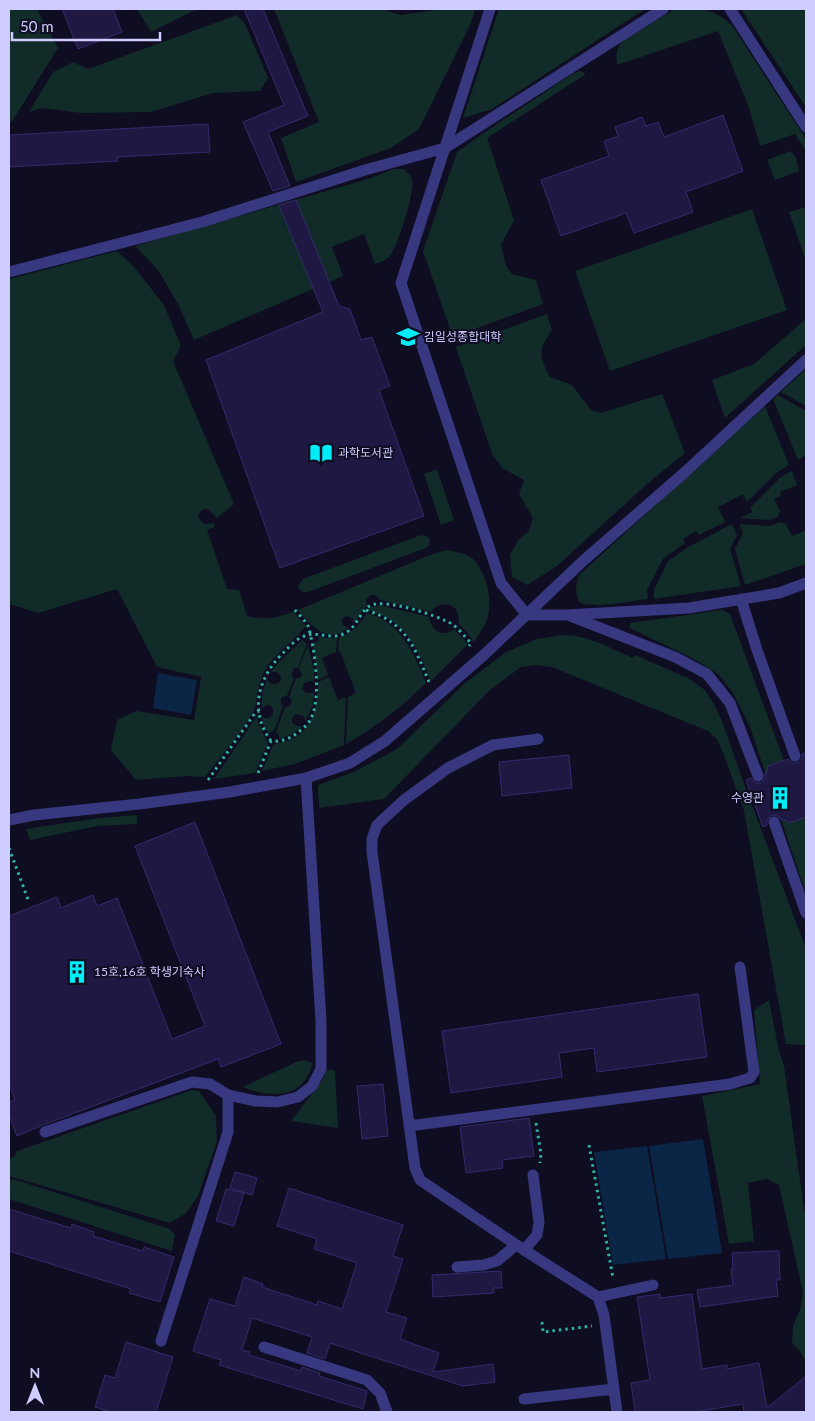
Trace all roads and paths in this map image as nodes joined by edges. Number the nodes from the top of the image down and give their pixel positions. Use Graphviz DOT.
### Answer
graph roads {
  1 [pos="490,9"];
  2 [pos="663,9"];
  3 [pos="730,9"];
  4 [pos="806,127"];
  5 [pos="445,148"];
  6 [pos="9,272"];
  7 [pos="806,360"];
  8 [pos="806,583"];
  9 [pos="741,599"];
  10 [pos="293,608"];
  11 [pos="366,610"];
  12 [pos="526,615"];
  13 [pos="566,615"];
  14 [pos="310,635"];
  15 [pos="466,650"];
  16 [pos="436,680"];
  17 [pos="259,712"];
  18 [pos="538,739"];
  19 [pos="271,740"];
  20 [pos="795,756"];
  21 [pos="267,774"];
  22 [pos="257,776"];
  23 [pos="758,776"];
  24 [pos="252,777"];
  25 [pos="306,778"];
  26 [pos="214,783"];
  27 [pos="9,820"];
  28 [pos="774,822"];
  29 [pos="9,848"];
  30 [pos="29,902"];
  31 [pos="806,913"];
  32 [pos="740,967"];
  33 [pos="228,1095"];
  34 [pos="533,1110"];
  35 [pos="409,1126"];
  36 [pos="45,1132"];
  37 [pos="589,1145"];
  38 [pos="533,1175"];
  39 [pos="520,1248"];
  40 [pos="457,1267"];
  41 [pos="653,1286"];
  42 [pos="616,1293"];
  43 [pos="598,1297"];
  44 [pos="542,1322"];
  45 [pos="605,1325"];
  46 [pos="161,1341"];
  47 [pos="264,1347"];
  48 [pos="614,1389"];
  49 [pos="524,1399"];
  50 [pos="387,1412"];
  51 [pos="617,1412"];
  1 -- 5 [label="lane"];
  2 -- 5 [label="lane"];
  3 -- 4 [label="lane"];
  5 -- 6 [label="lane"];
  5 -- 12 [label="lane"];
  7 -- 12 [label="lane"];
  8 -- 9 [label="lane"];
  9 -- 13 [label="lane"];
  9 -- 20 [label="lane"];
  10 -- 14 [label="path"];
  11 -- 14 [label="path"];
  11 -- 15 [label="path"];
  11 -- 16 [label="path"];
  12 -- 13 [label="lane"];
  12 -- 25 [label="lane"];
  13 -- 23 [label="lane"];
  14 -- 17 [label="path"];
  14 -- 19 [label="path"];
  17 -- 19 [label="path"];
  17 -- 26 [label="path"];
  18 -- 35 [label="lane"];
  19 -- 22 [label="path"];
  21 -- 22 [label="path"];
  22 -- 24 [label="path"];
  25 -- 27 [label="lane"];
  25 -- 33 [label="lane"];
  28 -- 31 [label="lane"];
  29 -- 30 [label="path"];
  32 -- 34 [label="lane"];
  33 -- 36 [label="lane"];
  33 -- 46 [label="lane"];
  34 -- 35 [label="lane"];
  34 -- 38 [label="path"];
  35 -- 39 [label="lane"];
  37 -- 42 [label="path"];
  38 -- 39 [label="lane"];
  39 -- 40 [label="lane"];
  39 -- 43 [label="lane"];
  41 -- 42 [label="lane"];
  42 -- 43 [label="lane"];
  43 -- 45 [label="lane"];
  44 -- 45 [label="path"];
  45 -- 48 [label="lane"];
  47 -- 50 [label="lane"];
  48 -- 49 [label="lane"];
  48 -- 51 [label="lane"];
}
